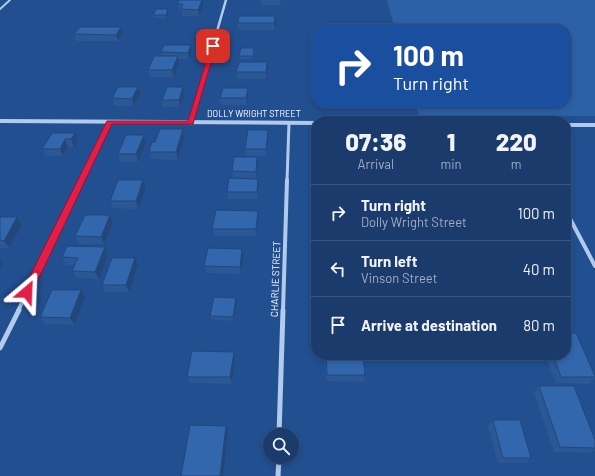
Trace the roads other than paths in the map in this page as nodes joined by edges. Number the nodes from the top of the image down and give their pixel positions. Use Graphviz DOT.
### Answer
graph roads {
  1 [pos="10,0"];
  2 [pos="226,0"];
  3 [pos="0,9"];
  4 [pos="0,122"];
  5 [pos="109,122"];
  6 [pos="191,123"];
  7 [pos="289,123"];
  8 [pos="311,124"];
  9 [pos="571,125"];
  10 [pos="595,125"];
  11 [pos="571,220"];
  12 [pos="595,266"];
  13 [pos="0,348"];
  14 [pos="280,428"];
  15 [pos="279,464"];
  16 [pos="278,476"];
  1 -- 3 [label="lane"];
  2 -- 6 [label="street"];
  4 -- 5 [label="street, DOLLY WRIGHT STREET"];
  5 -- 6 [label="street, DOLLY WRIGHT STREET"];
  5 -- 13 [label="street"];
  6 -- 7 [label="street, DOLLY WRIGHT STREET"];
  7 -- 8 [label="street, DOLLY WRIGHT STREET"];
  7 -- 14 [label="street, CHARLIE STREET"];
  9 -- 10 [label="street"];
  11 -- 12 [label="street"];
  15 -- 16 [label="street"];
}
